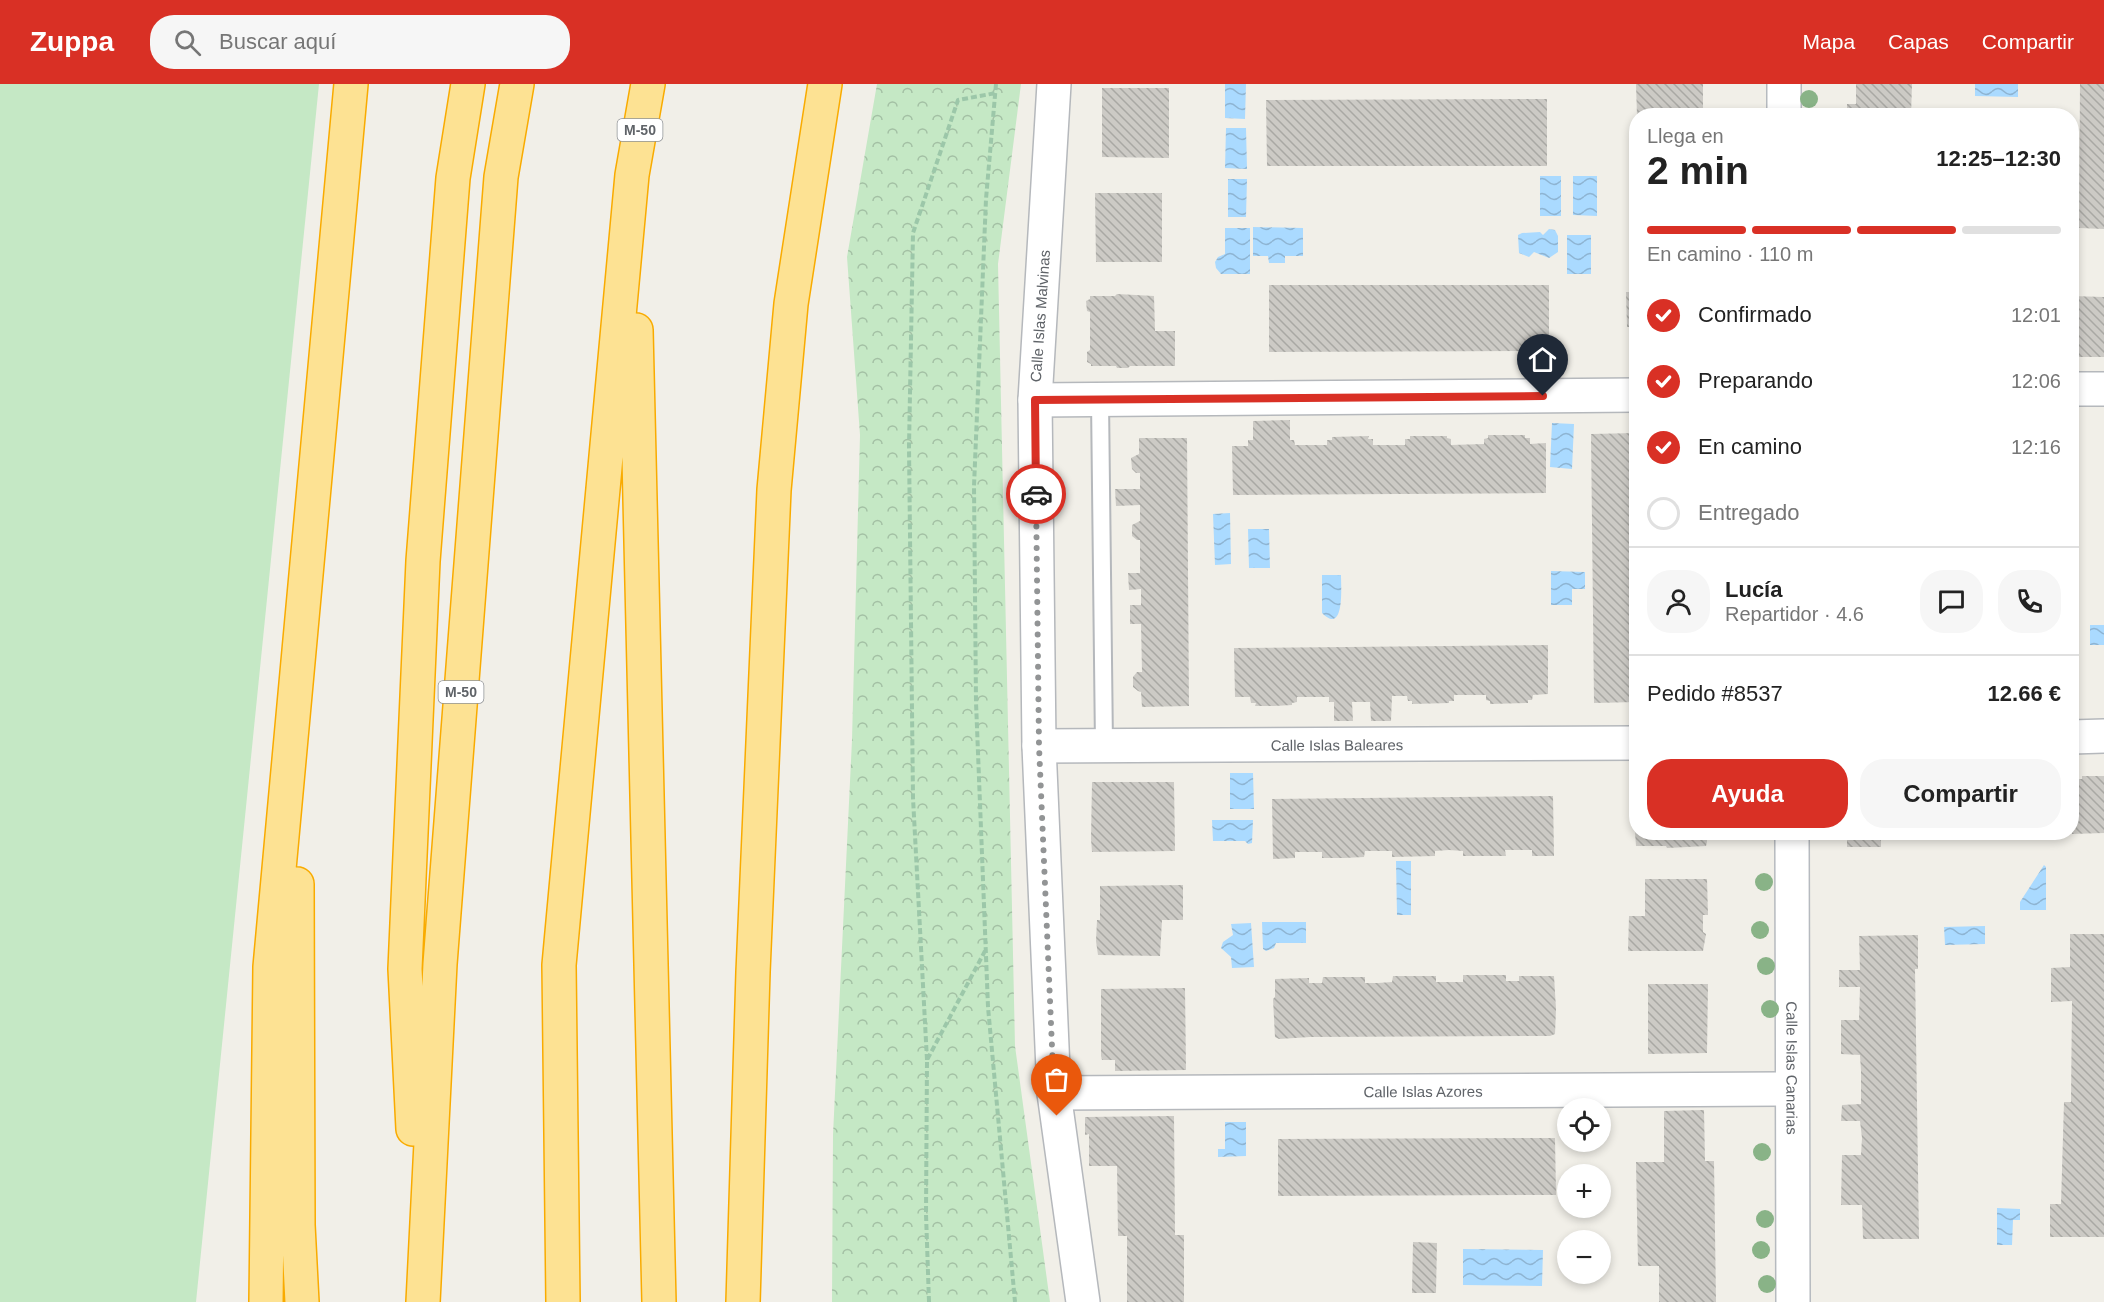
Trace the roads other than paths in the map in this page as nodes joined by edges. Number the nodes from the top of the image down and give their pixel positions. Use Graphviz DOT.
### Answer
graph roads {
  1 [pos="351,84"];
  2 [pos="468,84"];
  3 [pos="517,84"];
  4 [pos="648,84"];
  5 [pos="825,84"];
  6 [pos="1054,84"];
  7 [pos="1784,84"];
  8 [pos="1784,108"];
  9 [pos="633,176"];
  10 [pos="2079,389"];
  11 [pos="2104,389"];
  12 [pos="1629,395"];
  13 [pos="1035,400"];
  14 [pos="1100,400"];
  15 [pos="300,648"];
  16 [pos="2079,736"];
  17 [pos="2104,736"];
  18 [pos="1629,743"];
  19 [pos="1039,746"];
  20 [pos="1104,746"];
  21 [pos="1792,840"];
  22 [pos="1792,1089"];
  23 [pos="1054,1093"];
  24 [pos="266,1302"];
  25 [pos="302,1302"];
  26 [pos="423,1302"];
  27 [pos="563,1302"];
  28 [pos="659,1302"];
  29 [pos="743,1302"];
  30 [pos="1083,1302"];
  31 [pos="1792,1302"];
  1 -- 15 [label="highway"];
  2 -- 26 [label="highway"];
  3 -- 26 [label="highway, M-50"];
  4 -- 9 [label="highway, M-50"];
  5 -- 29 [label="highway"];
  6 -- 13 [label="street, Calle Islas Malvinas"];
  7 -- 8 [label="street"];
  9 -- 27 [label="highway, M-50"];
  9 -- 28 [label="highway"];
  10 -- 11 [label="street"];
  12 -- 14 [label="street"];
  13 -- 14 [label="street"];
  13 -- 19 [label="street, Calle Islas Malvinas"];
  14 -- 20 [label="lane"];
  15 -- 24 [label="highway"];
  15 -- 25 [label="highway"];
  16 -- 17 [label="street"];
  18 -- 20 [label="street, Calle Islas Baleares"];
  19 -- 20 [label="street, Calle Islas Baleares"];
  19 -- 23 [label="street, Calle Islas Malvinas"];
  21 -- 22 [label="street, Calle Islas Canarias"];
  22 -- 23 [label="street, Calle Islas Azores"];
  22 -- 31 [label="street, Calle Islas Canarias"];
  23 -- 30 [label="street, Calle Islas Malvinas"];
}
